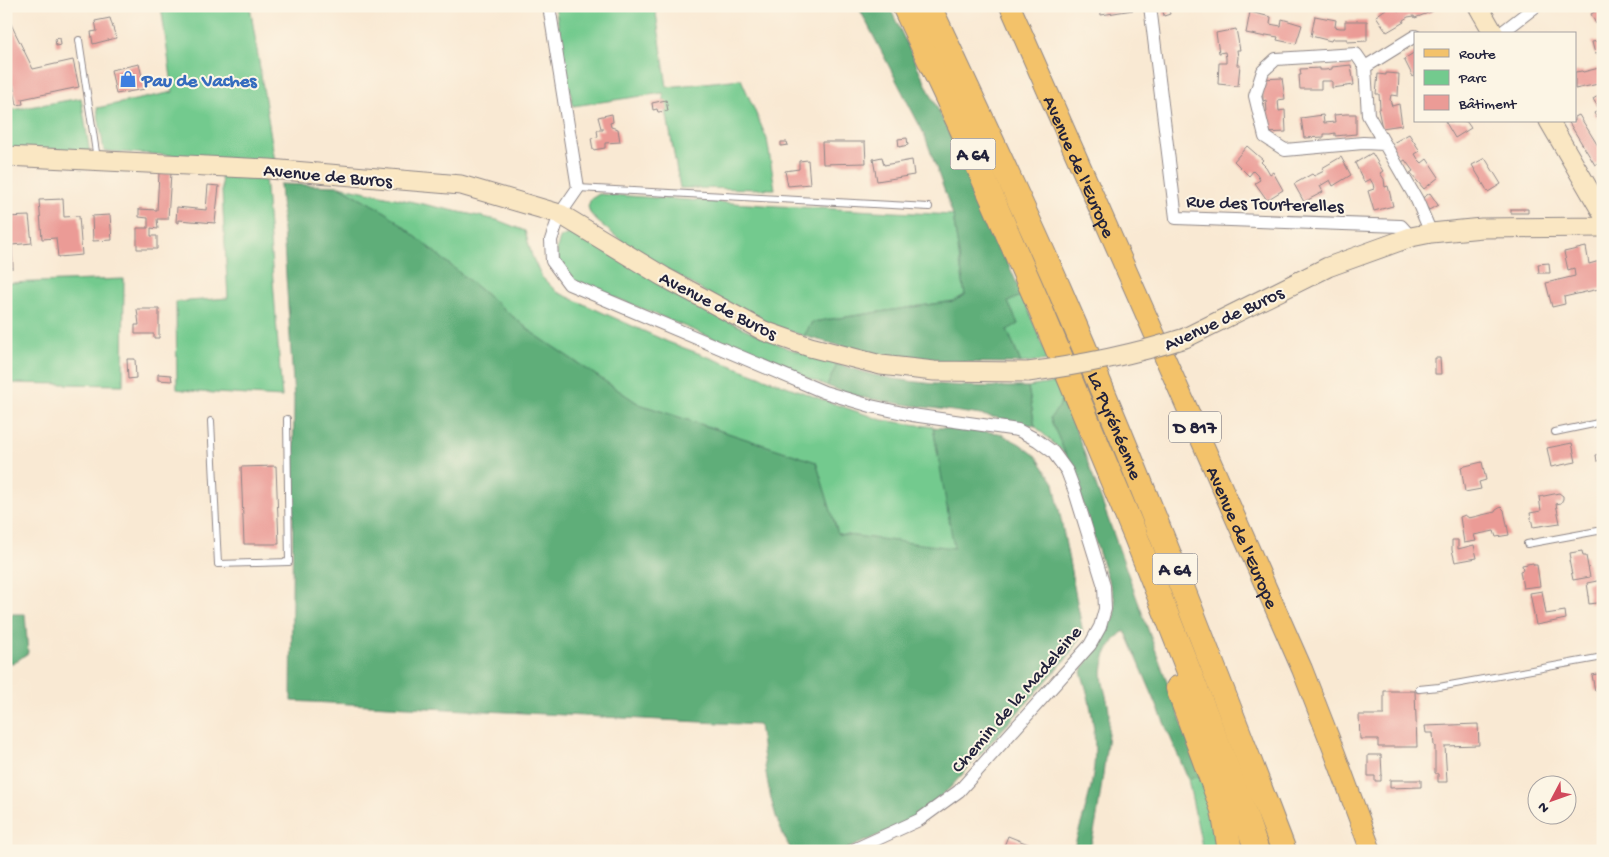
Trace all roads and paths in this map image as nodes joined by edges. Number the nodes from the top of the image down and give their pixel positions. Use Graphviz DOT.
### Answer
graph roads {
  1 [pos="549,6"];
  2 [pos="904,6"];
  3 [pos="929,6"];
  4 [pos="1010,6"];
  5 [pos="1150,6"];
  6 [pos="1478,6"];
  7 [pos="1536,6"];
  8 [pos="1493,32"];
  9 [pos="1503,32"];
  10 [pos="1414,37"];
  11 [pos="79,40"];
  12 [pos="1365,67"];
  13 [pos="1550,122"];
  14 [pos="1374,126"];
  15 [pos="1363,143"];
  16 [pos="1385,144"];
  17 [pos="6,156"];
  18 [pos="97,160"];
  19 [pos="578,188"];
  20 [pos="929,207"];
  21 [pos="560,214"];
  22 [pos="1603,214"];
  23 [pos="1603,227"];
  24 [pos="1431,233"];
  25 [pos="1411,237"];
  26 [pos="287,419"];
  27 [pos="211,421"];
  28 [pos="1603,422"];
  29 [pos="1555,432"];
  30 [pos="1603,530"];
  31 [pos="1136,537"];
  32 [pos="1528,544"];
  33 [pos="1603,657"];
  34 [pos="1419,689"];
  35 [pos="851,851"];
  36 [pos="1230,851"];
  37 [pos="1257,851"];
  38 [pos="1284,851"];
  39 [pos="1371,851"];
  1 -- 19 [label="street"];
  2 -- 31 [label="highway, La Pyrénéenne / A 64"];
  3 -- 38 [label="highway, La Pyrénéenne / A 64"];
  4 -- 39 [label="main road, Avenue de l'Europe / D 817"];
  5 -- 25 [label="street, Rue des Tourterelles"];
  6 -- 8 [label="street"];
  7 -- 9 [label="street"];
  10 -- 12 [label="street"];
  11 -- 18 [label="lane"];
  12 -- 14 [label="street"];
  12 -- 15 [label="street"];
  13 -- 22 [label="street"];
  14 -- 15 [label="street"];
  14 -- 16 [label="street"];
  15 -- 16 [label="street"];
  16 -- 24 [label="street"];
  17 -- 18 [label="street, Avenue de Buros"];
  18 -- 21 [label="street, Avenue de Buros"];
  19 -- 20 [label="lane"];
  19 -- 21 [label="street, Chemin de la Madeleine"];
  21 -- 25 [label="street, Avenue de Buros, bridge"];
  21 -- 35 [label="street, Chemin de la Madeleine"];
  23 -- 24 [label="street, Avenue de Buros"];
  24 -- 25 [label="street, Avenue de Buros"];
  26 -- 27 [label="lane"];
  28 -- 29 [label="lane"];
  30 -- 32 [label="lane"];
  31 -- 36 [label="highway"];
  31 -- 37 [label="highway, La Pyrénéenne / A 64"];
  33 -- 34 [label="lane"];
}
